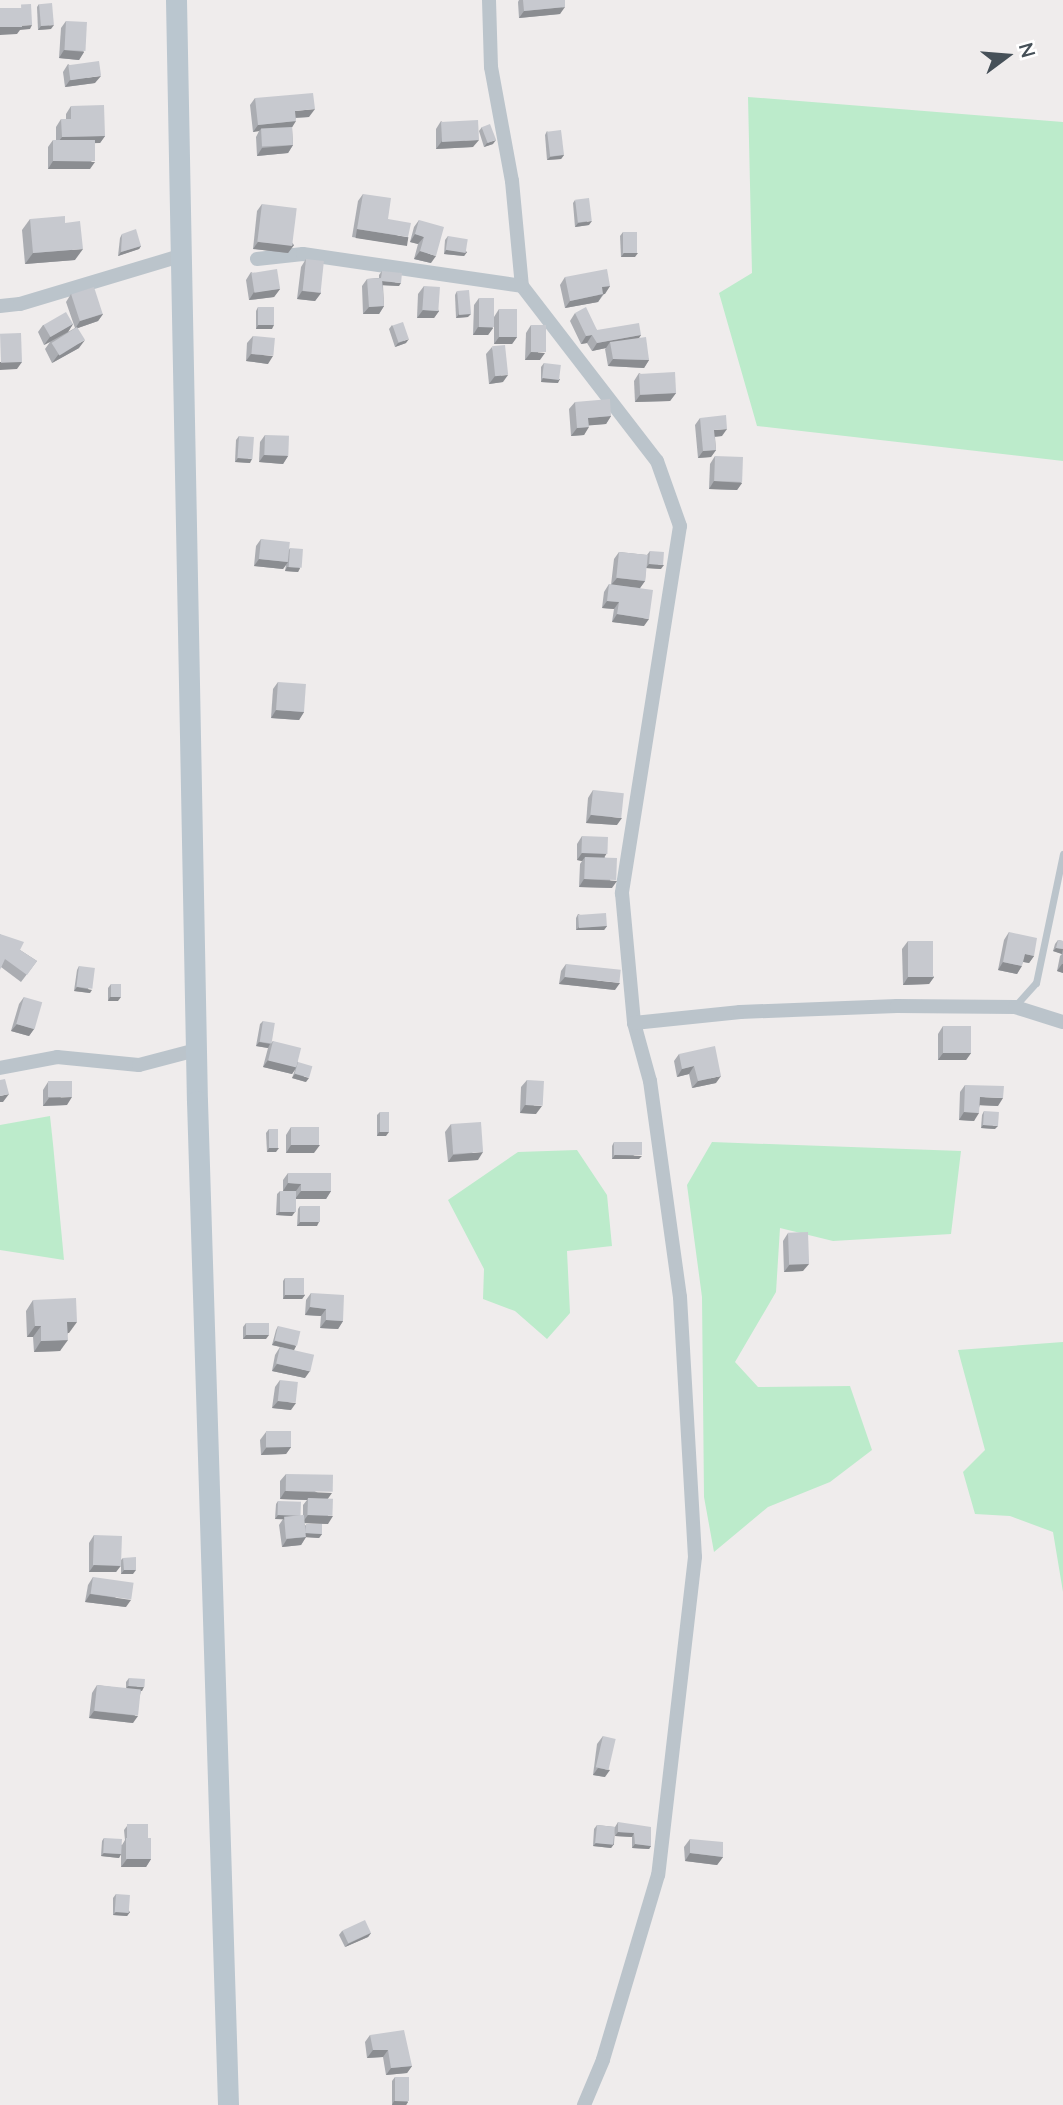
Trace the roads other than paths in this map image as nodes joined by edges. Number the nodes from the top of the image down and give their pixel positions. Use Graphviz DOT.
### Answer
graph roads {
  1 [pos="176,0"];
  2 [pos="489,0"];
  3 [pos="180,256"];
  4 [pos="257,259"];
  5 [pos="522,286"];
  6 [pos="0,306"];
  7 [pos="1063,854"];
  8 [pos="1015,1007"];
  9 [pos="634,1023"];
  10 [pos="1063,1023"];
  11 [pos="196,1049"];
  12 [pos="0,1068"];
  13 [pos="228,2105"];
  14 [pos="584,2105"];
  1 -- 3 [label="main road"];
  2 -- 5 [label="street"];
  3 -- 6 [label="street"];
  3 -- 11 [label="main road"];
  4 -- 5 [label="street"];
  5 -- 9 [label="street"];
  7 -- 8 [label="lane"];
  8 -- 9 [label="street"];
  8 -- 10 [label="street"];
  9 -- 14 [label="street"];
  11 -- 12 [label="street"];
  11 -- 13 [label="main road"];
}
